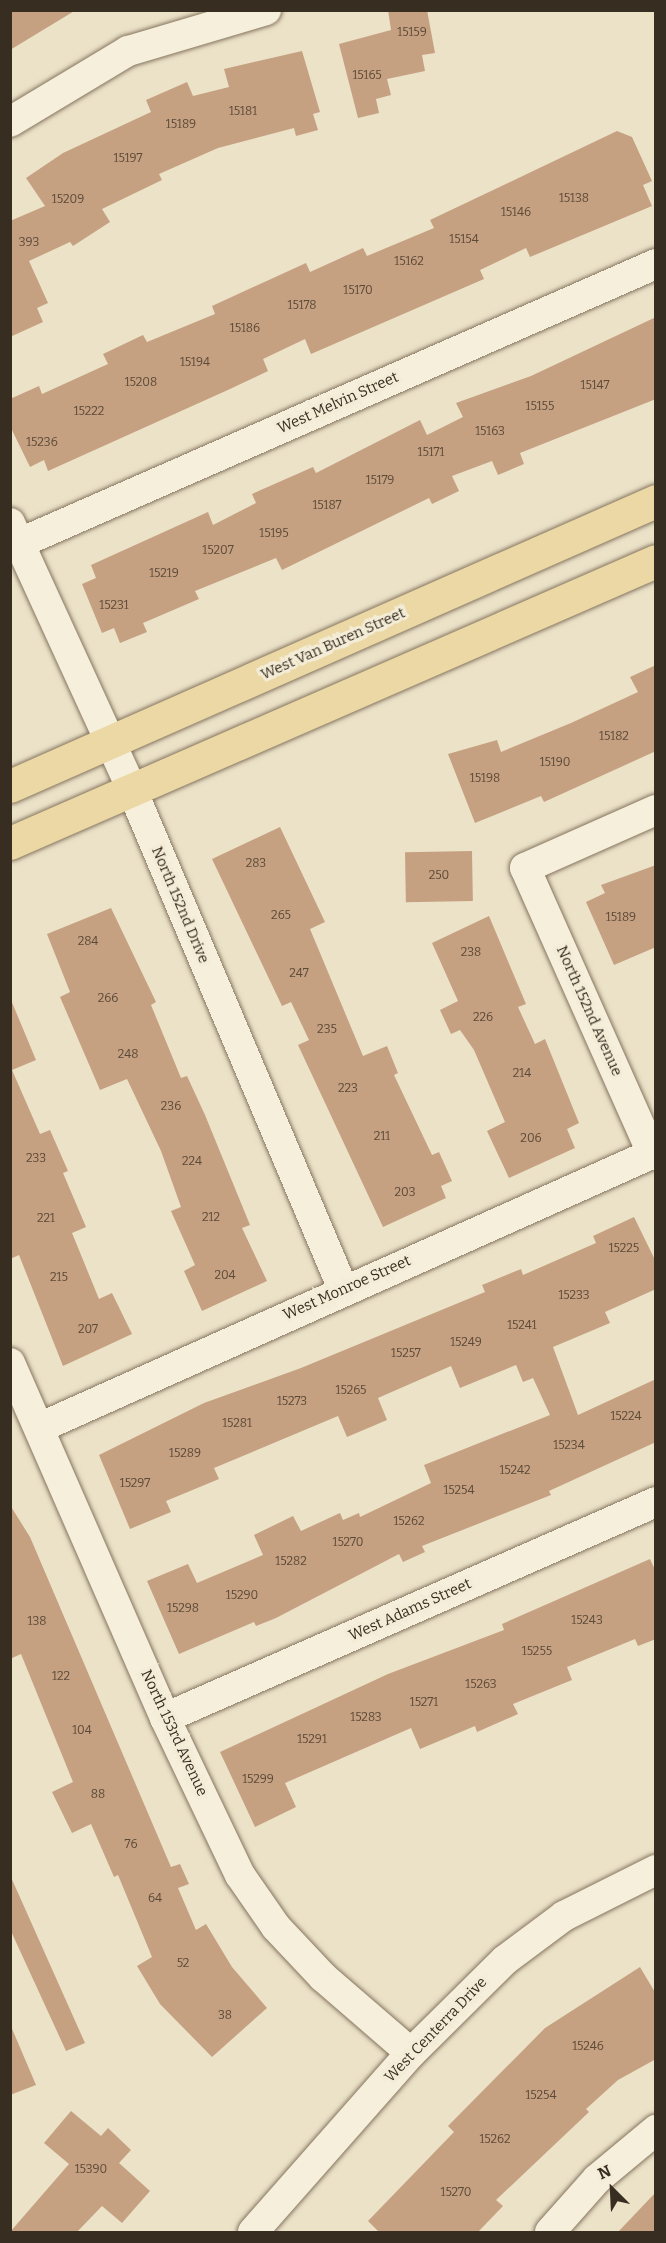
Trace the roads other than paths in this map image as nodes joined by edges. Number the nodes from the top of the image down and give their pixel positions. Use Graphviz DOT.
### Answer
graph roads {
  1 [pos="266,10"];
  2 [pos="10,122"];
  3 [pos="656,264"];
  4 [pos="656,501"];
  5 [pos="15,533"];
  6 [pos="656,561"];
  7 [pos="111,743"];
  8 [pos="10,786"];
  9 [pos="132,790"];
  10 [pos="656,810"];
  11 [pos="10,843"];
  12 [pos="654,1153"];
  13 [pos="343,1289"];
  14 [pos="10,1363"];
  15 [pos="39,1428"];
  16 [pos="656,1502"];
  17 [pos="165,1718"];
  18 [pos="656,1870"];
  19 [pos="411,2053"];
  20 [pos="656,2130"];
  21 [pos="252,2232"];
  22 [pos="550,2232"];
  1 -- 2 [label="street"];
  3 -- 5 [label="street, West Melvin Street"];
  4 -- 7 [label="main road, West Van Buren Street"];
  5 -- 7 [label="street, North 152nd Drive"];
  6 -- 9 [label="main road"];
  7 -- 8 [label="main road, West Van Buren Street"];
  7 -- 9 [label="street, North 152nd Drive"];
  9 -- 11 [label="main road"];
  9 -- 13 [label="street, North 152nd Drive"];
  10 -- 12 [label="street, North 152nd Avenue"];
  12 -- 13 [label="street, West Monroe Street"];
  13 -- 15 [label="street, West Monroe Street"];
  14 -- 15 [label="street, North 153rd Avenue"];
  15 -- 17 [label="street, North 153rd Avenue"];
  16 -- 17 [label="street, West Adams Street"];
  17 -- 19 [label="street, North 153rd Avenue"];
  18 -- 19 [label="street, West Centerra Drive"];
  19 -- 21 [label="street, West Centerra Drive"];
  20 -- 22 [label="street"];
}
